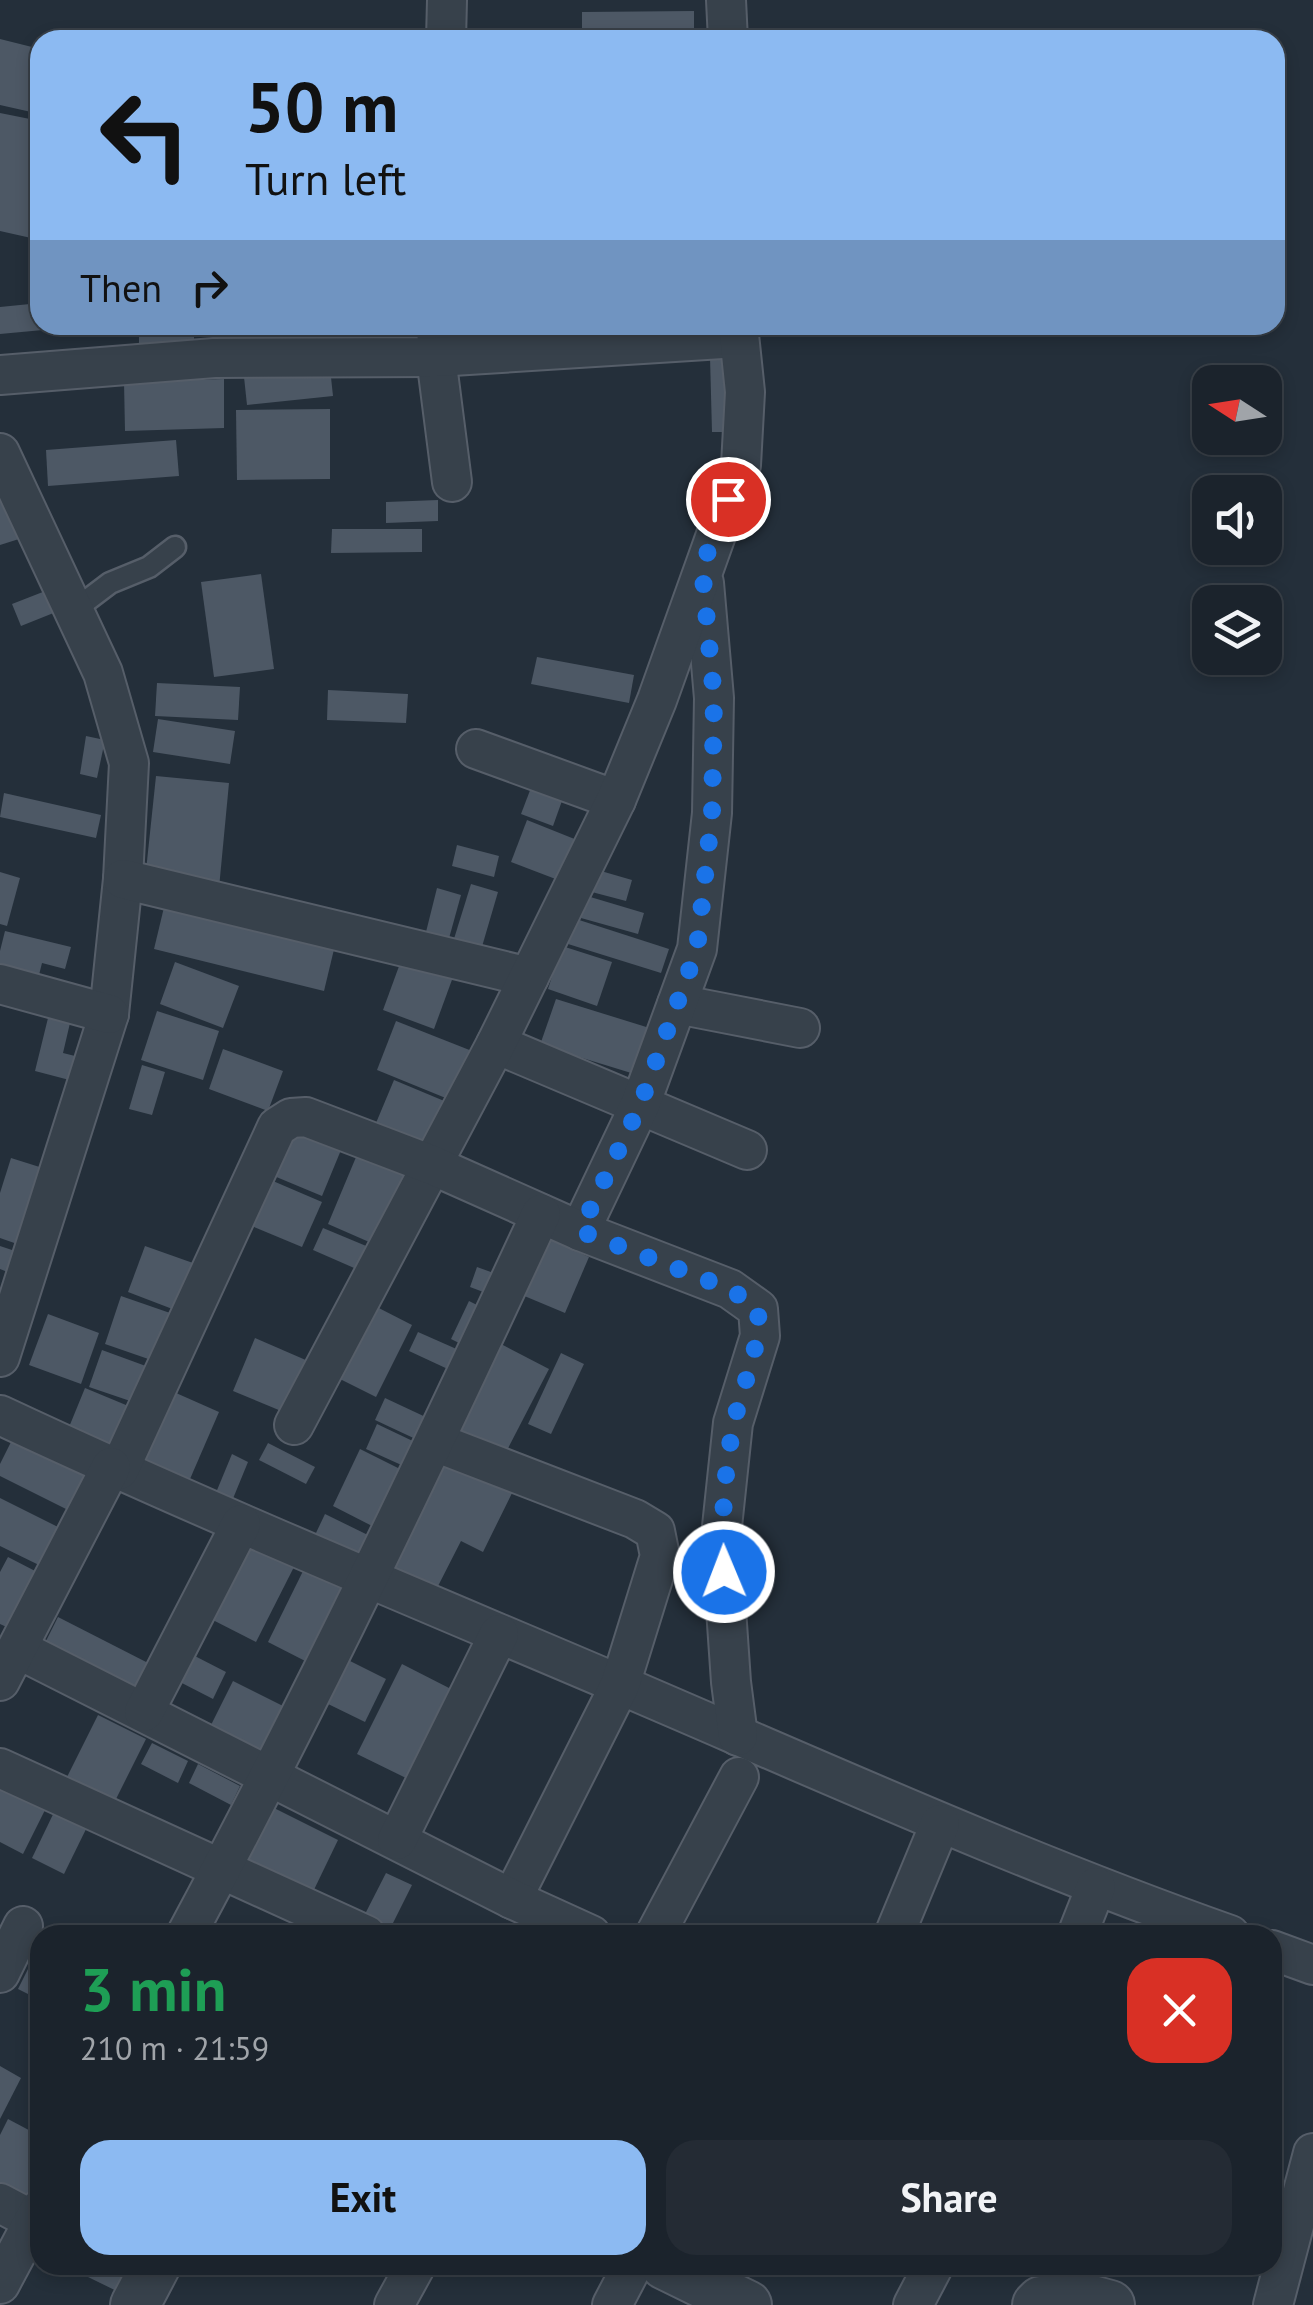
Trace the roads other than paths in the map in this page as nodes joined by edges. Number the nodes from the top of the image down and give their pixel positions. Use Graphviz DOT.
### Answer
graph roads {
  1 [pos="447,0"];
  2 [pos="726,0"];
  3 [pos="446,30"];
  4 [pos="728,30"];
  5 [pos="618,335"];
  6 [pos="738,335"];
  7 [pos="437,341"];
  8 [pos="212,342"];
  9 [pos="0,375"];
  10 [pos="0,452"];
  11 [pos="452,482"];
  12 [pos="175,547"];
  13 [pos="702,567"];
  14 [pos="74,611"];
  15 [pos="476,749"];
  16 [pos="616,800"];
  17 [pos="123,880"];
  18 [pos="529,977"];
  19 [pos="0,984"];
  20 [pos="677,1004"];
  21 [pos="109,1014"];
  22 [pos="800,1028"];
  23 [pos="496,1044"];
  24 [pos="640,1105"];
  25 [pos="746,1150"];
  26 [pos="432,1165"];
  27 [pos="541,1214"];
  28 [pos="580,1231"];
  29 [pos="9,1298"];
  30 [pos="0,1357"];
  31 [pos="0,1415"];
  32 [pos="294,1424"];
  33 [pos="435,1442"];
  34 [pos="115,1469"];
  35 [pos="241,1524"];
  36 [pos="368,1580"];
  37 [pos="499,1634"];
  38 [pos="9,1665"];
  39 [pos="620,1685"];
  40 [pos="144,1712"];
  41 [pos="738,1736"];
  42 [pos="0,1768"];
  43 [pos="272,1776"];
  44 [pos="739,1777"];
  45 [pos="940,1824"];
  46 [pos="397,1840"];
  47 [pos="221,1870"];
  48 [pos="1096,1887"];
  49 [pos="512,1899"];
  50 [pos="21,1925"];
  51 [pos="191,1925"];
  52 [pos="344,1925"];
  53 [pos="569,1925"];
  54 [pos="659,1925"];
  55 [pos="898,1925"];
  56 [pos="1081,1925"];
  57 [pos="1202,1925"];
  58 [pos="1282,1953"];
  59 [pos="1313,1964"];
  60 [pos="0,1973"];
  61 [pos="1313,2154"];
  62 [pos="0,2202"];
  63 [pos="30,2213"];
  64 [pos="30,2228"];
  65 [pos="1282,2271"];
  66 [pos="151,2275"];
  67 [pos="410,2275"];
  68 [pos="627,2275"];
  69 [pos="686,2275"];
  70 [pos="929,2275"];
  71 [pos="1281,2275"];
  72 [pos="0,2284"];
  73 [pos="135,2305"];
  74 [pos="394,2305"];
  75 [pos="612,2305"];
  76 [pos="747,2305"];
  77 [pos="913,2305"];
  78 [pos="1037,2305"];
  79 [pos="1110,2305"];
  80 [pos="1273,2305"];
  1 -- 3 [label="street"];
  2 -- 4 [label="street"];
  5 -- 7 [label="street"];
  6 -- 13 [label="street"];
  7 -- 8 [label="street"];
  7 -- 11 [label="street"];
  8 -- 9 [label="street"];
  10 -- 14 [label="street"];
  12 -- 14 [label="lane"];
  13 -- 16 [label="street"];
  13 -- 20 [label="street"];
  14 -- 17 [label="street"];
  15 -- 16 [label="street"];
  16 -- 18 [label="street"];
  17 -- 18 [label="street"];
  17 -- 21 [label="street"];
  18 -- 23 [label="street"];
  19 -- 21 [label="street"];
  20 -- 22 [label="street"];
  20 -- 24 [label="street"];
  21 -- 29 [label="street"];
  23 -- 24 [label="street"];
  23 -- 26 [label="street"];
  24 -- 25 [label="street"];
  24 -- 28 [label="street"];
  26 -- 27 [label="street"];
  26 -- 32 [label="street"];
  26 -- 34 [label="street"];
  27 -- 28 [label="street"];
  27 -- 33 [label="street"];
  28 -- 41 [label="street"];
  29 -- 30 [label="street"];
  31 -- 34 [label="street"];
  33 -- 36 [label="street"];
  33 -- 39 [label="street"];
  34 -- 35 [label="street"];
  34 -- 38 [label="street"];
  35 -- 36 [label="street"];
  35 -- 40 [label="street"];
  36 -- 37 [label="street"];
  36 -- 43 [label="street"];
  37 -- 39 [label="street"];
  37 -- 46 [label="street"];
  38 -- 40 [label="street"];
  39 -- 41 [label="street"];
  39 -- 49 [label="street"];
  40 -- 43 [label="street"];
  41 -- 45 [label="street"];
  42 -- 47 [label="street"];
  43 -- 46 [label="street"];
  43 -- 47 [label="street"];
  44 -- 54 [label="street"];
  45 -- 48 [label="street"];
  45 -- 55 [label="street"];
  46 -- 49 [label="street"];
  47 -- 51 [label="street"];
  47 -- 52 [label="street"];
  48 -- 56 [label="street"];
  48 -- 57 [label="street"];
  49 -- 53 [label="street"];
  50 -- 60 [label="street"];
  58 -- 59 [label="street"];
  61 -- 65 [label="street"];
  62 -- 63 [label="street"];
  64 -- 72 [label="street"];
  66 -- 73 [label="street"];
  67 -- 74 [label="street"];
  68 -- 75 [label="street"];
  69 -- 76 [label="street"];
  70 -- 77 [label="street"];
  71 -- 80 [label="street"];
  78 -- 79 [label="street"];
}
